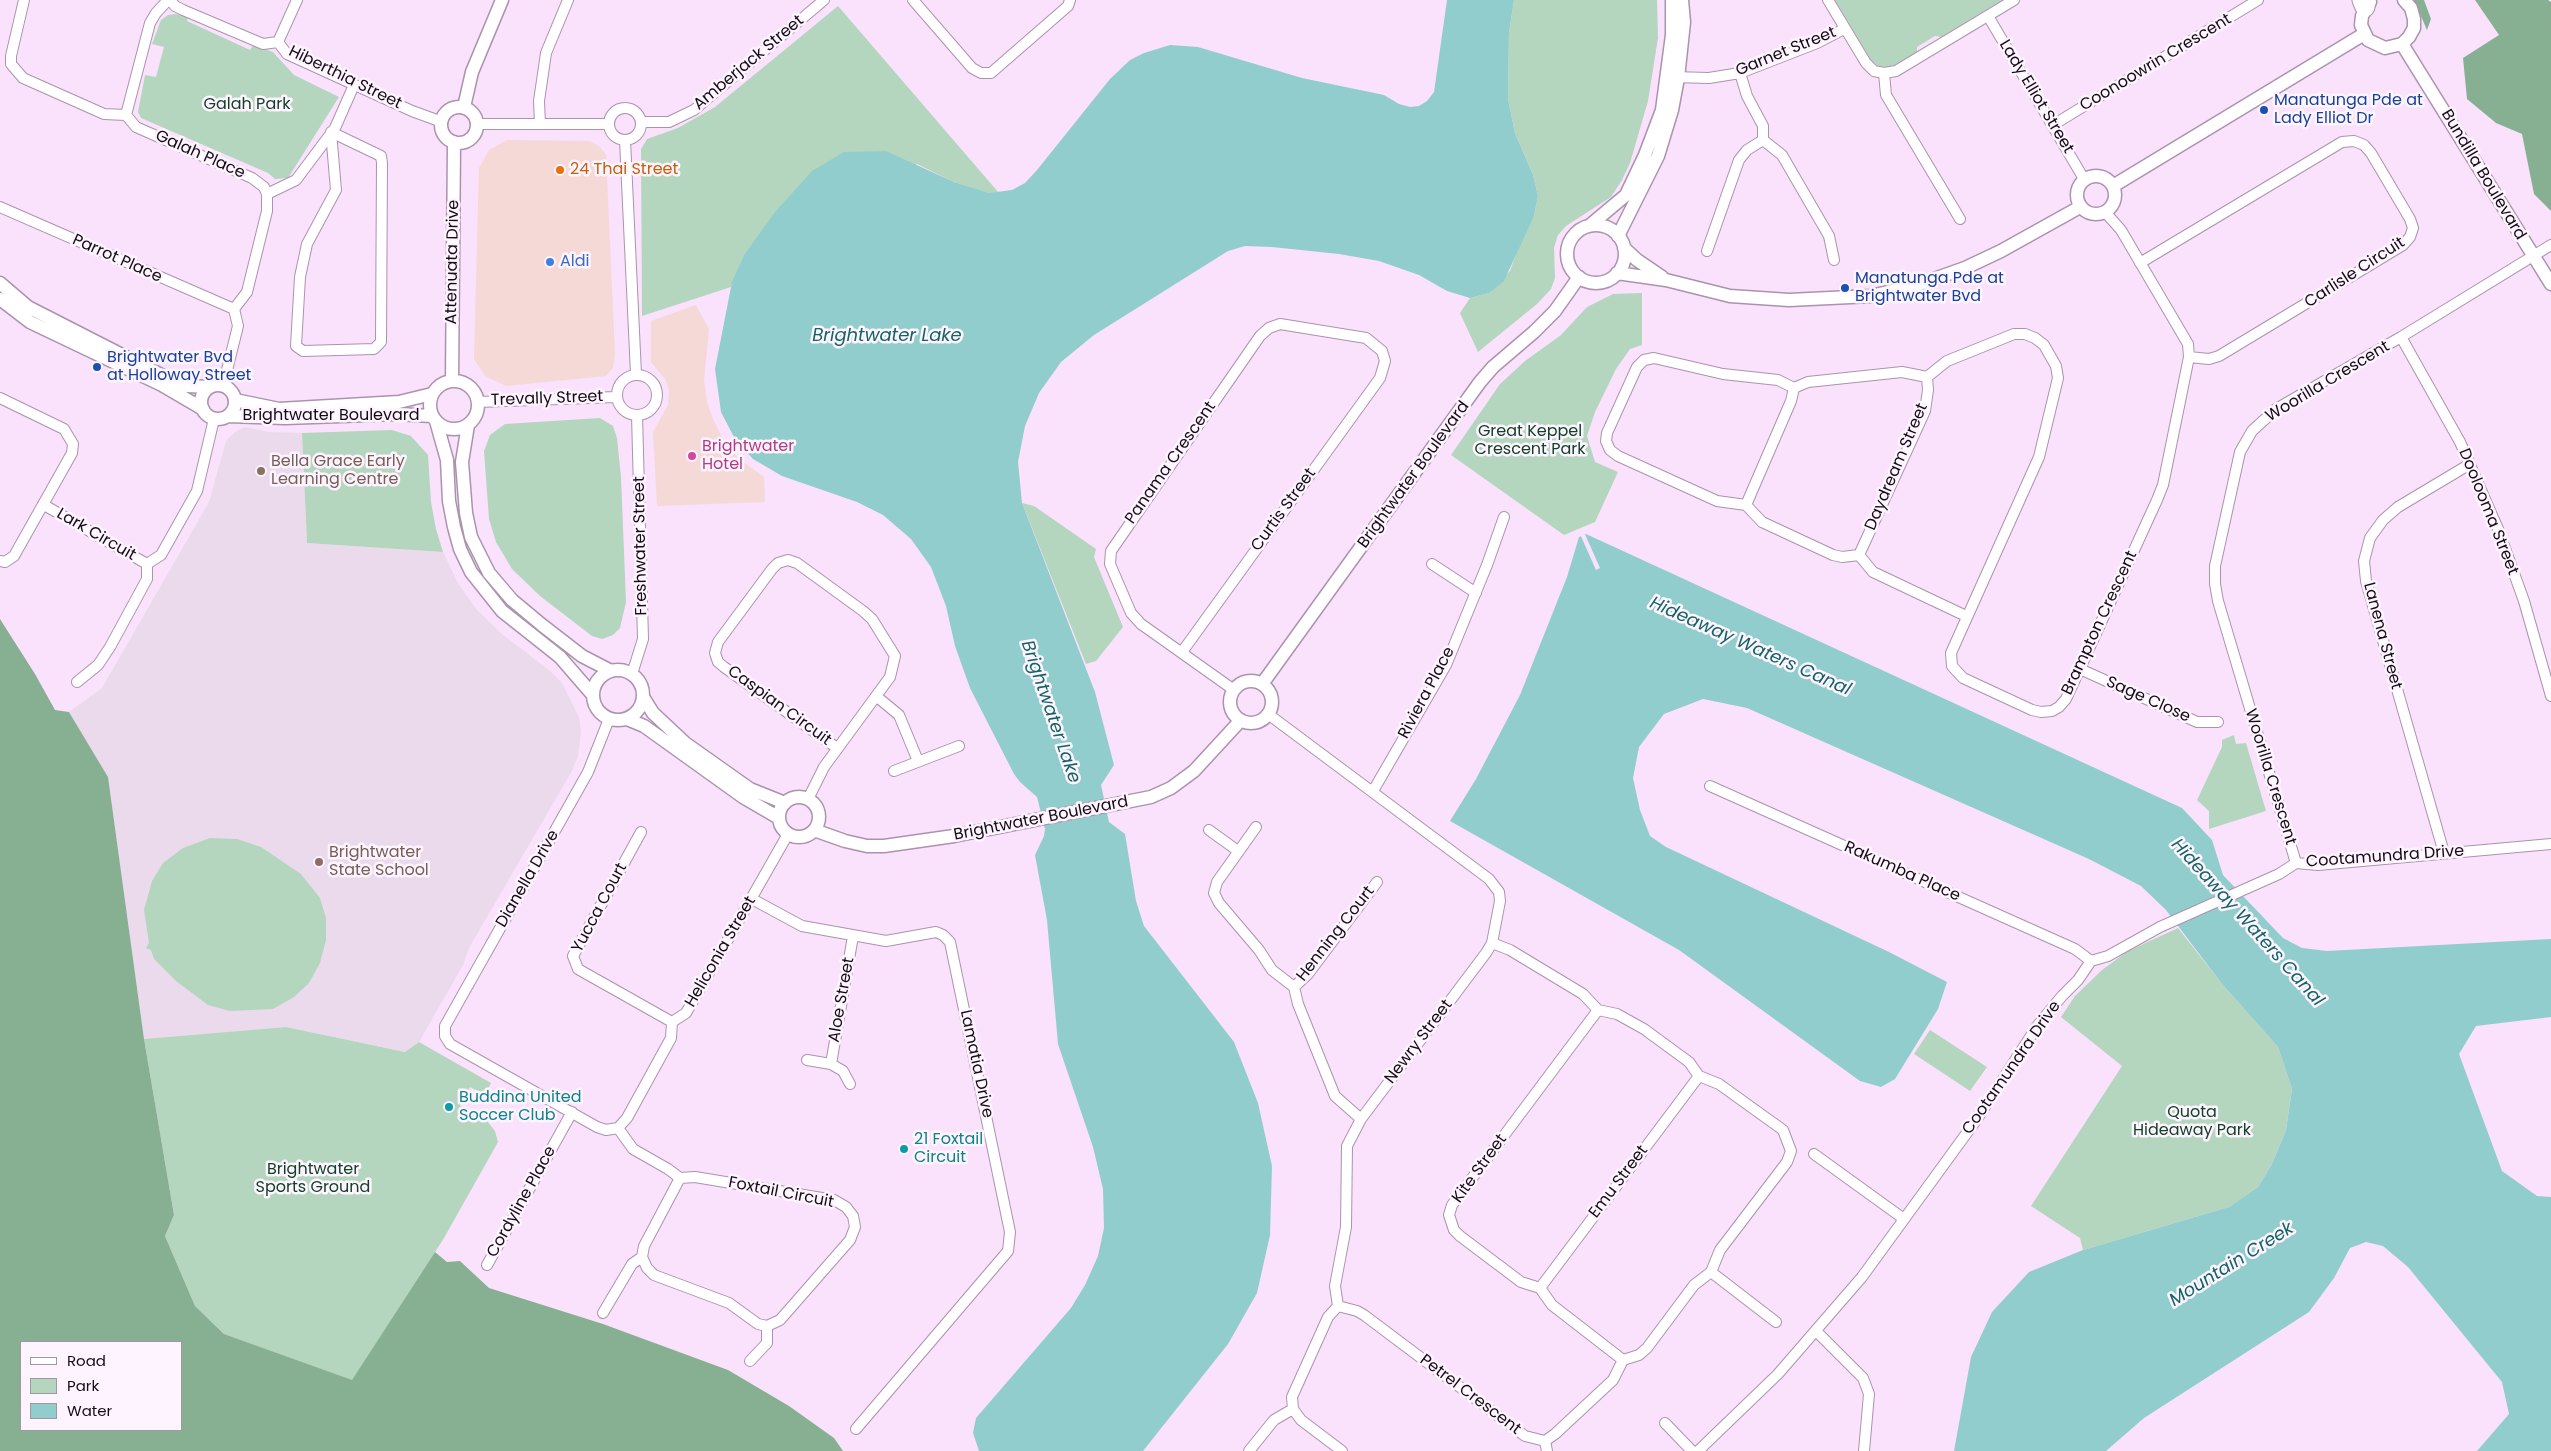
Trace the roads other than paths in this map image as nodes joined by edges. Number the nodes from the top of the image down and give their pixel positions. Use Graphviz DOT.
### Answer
graph roads {
  1 [pos="24,0"];
  2 [pos="169,0"];
  3 [pos="297,0"];
  4 [pos="502,0"];
  5 [pos="568,0"];
  6 [pos="824,0"];
  7 [pos="913,0"];
  8 [pos="1070,0"];
  9 [pos="1672,0"];
  10 [pos="1682,0"];
  11 [pos="1828,0"];
  12 [pos="2014,0"];
  13 [pos="2258,0"];
  14 [pos="2404,0"];
  15 [pos="2366,2"];
  16 [pos="1988,16"];
  17 [pos="1844,28"];
  18 [pos="2364,34"];
  19 [pos="278,42"];
  20 [pos="2402,44"];
  21 [pos="1740,72"];
  22 [pos="1884,74"];
  23 [pos="1673,78"];
  24 [pos="354,85"];
  25 [pos="464,108"];
  26 [pos="126,115"];
  27 [pos="442,122"];
  28 [pos="641,122"];
  29 [pos="477,124"];
  30 [pos="540,124"];
  31 [pos="610,124"];
  32 [pos="2053,125"];
  33 [pos="331,132"];
  34 [pos="624,140"];
  35 [pos="1763,140"];
  36 [pos="454,142"];
  37 [pos="2084,179"];
  38 [pos="2113,186"];
  39 [pos="267,194"];
  40 [pos="2080,207"];
  41 [pos="1,211"];
  42 [pos="2105,212"];
  43 [pos="1960,219"];
  44 [pos="1589,226"];
  45 [pos="1621,242"];
  46 [pos="2551,245"];
  47 [pos="1707,251"];
  48 [pos="2532,256"];
  49 [pos="1834,260"];
  50 [pos="2140,263"];
  51 [pos="1617,273"];
  52 [pos="1579,277"];
  53 [pos="1666,280"];
  54 [pos="0,283"];
  55 [pos="2551,284"];
  56 [pos="0,299"];
  57 [pos="234,309"];
  58 [pos="2401,337"];
  59 [pos="2189,357"];
  60 [pos="1384,367"];
  61 [pos="636,374"];
  62 [pos="1927,377"];
  63 [pos="452,381"];
  64 [pos="224,386"];
  65 [pos="210,387"];
  66 [pos="1794,388"];
  67 [pos="432,394"];
  68 [pos="616,397"];
  69 [pos="0,398"];
  70 [pos="236,400"];
  71 [pos="478,402"];
  72 [pos="203,409"];
  73 [pos="637,415"];
  74 [pos="229,416"];
  75 [pos="434,418"];
  76 [pos="214,419"];
  77 [pos="468,425"];
  78 [pos="2470,464"];
  79 [pos="44,505"];
  80 [pos="1746,505"];
  81 [pos="1504,517"];
  82 [pos="1859,554"];
  83 [pos="0,562"];
  84 [pos="147,564"];
  85 [pos="1432,564"];
  86 [pos="1476,592"];
  87 [pos="1966,616"];
  88 [pos="1182,652"];
  89 [pos="2080,669"];
  90 [pos="611,671"];
  91 [pos="632,674"];
  92 [pos="77,682"];
  93 [pos="1262,684"];
  94 [pos="1234,690"];
  95 [pos="592,694"];
  96 [pos="876,696"];
  97 [pos="2551,696"];
  98 [pos="643,697"];
  99 [pos="1268,714"];
  100 [pos="609,719"];
  101 [pos="627,719"];
  102 [pos="1241,720"];
  103 [pos="2218,722"];
  104 [pos="959,746"];
  105 [pos="837,748"];
  106 [pos="918,762"];
  107 [pos="894,771"];
  108 [pos="1710,786"];
  109 [pos="1373,791"];
  110 [pos="808,799"];
  111 [pos="785,803"];
  112 [pos="779,818"];
  113 [pos="1256,827"];
  114 [pos="814,830"];
  115 [pos="1210,830"];
  116 [pos="641,832"];
  117 [pos="788,834"];
  118 [pos="2551,844"];
  119 [pos="1238,851"];
  120 [pos="2444,853"];
  121 [pos="2296,863"];
  122 [pos="1377,882"];
  123 [pos="752,899"];
  124 [pos="853,936"];
  125 [pos="1492,943"];
  126 [pos="2091,961"];
  127 [pos="1294,987"];
  128 [pos="1598,1010"];
  129 [pos="672,1022"];
  130 [pos="807,1060"];
  131 [pos="831,1064"];
  132 [pos="1699,1076"];
  133 [pos="850,1084"];
  134 [pos="572,1112"];
  135 [pos="1361,1119"];
  136 [pos="618,1128"];
  137 [pos="1814,1154"];
  138 [pos="680,1178"];
  139 [pos="1904,1219"];
  140 [pos="642,1257"];
  141 [pos="487,1266"];
  142 [pos="1711,1272"];
  143 [pos="1540,1288"];
  144 [pos="1338,1306"];
  145 [pos="603,1313"];
  146 [pos="1776,1322"];
  147 [pos="767,1326"];
  148 [pos="1816,1331"];
  149 [pos="750,1360"];
  150 [pos="1623,1360"];
  151 [pos="1293,1409"];
  152 [pos="1665,1423"];
  153 [pos="856,1429"];
  154 [pos="1546,1446"];
  155 [pos="1249,1451"];
  156 [pos="1342,1451"];
  157 [pos="1692,1451"];
  158 [pos="1698,1451"];
  159 [pos="1864,1451"];
  1 -- 26 [label="street"];
  2 -- 19 [label="street, Hiberthia Street"];
  2 -- 26 [label="street"];
  3 -- 19 [label="street"];
  4 -- 25 [label="street"];
  5 -- 30 [label="street"];
  6 -- 28 [label="street, Amberjack Street"];
  7 -- 8 [label="street"];
  9 -- 23 [label="street"];
  10 -- 23 [label="street"];
  11 -- 17 [label="street"];
  12 -- 16 [label="street"];
  13 -- 32 [label="street, Coonoowrin Crescent"];
  14 -- 20 [label="street"];
  15 -- 18 [label="street"];
  16 -- 22 [label="street"];
  16 -- 32 [label="street, Lady Elliot Street"];
  17 -- 21 [label="street, Garnet Street"];
  17 -- 22 [label="street"];
  18 -- 20 [label="street"];
  18 -- 38 [label="street"];
  19 -- 24 [label="street, Hiberthia Street"];
  20 -- 48 [label="street, Bundilla Boulevard"];
  21 -- 23 [label="street, Garnet Street"];
  21 -- 35 [label="street"];
  22 -- 43 [label="street"];
  23 -- 44 [label="street"];
  23 -- 45 [label="street"];
  24 -- 27 [label="street, Hiberthia Street"];
  24 -- 33 [label="street"];
  25 -- 27 [label="street"];
  25 -- 29 [label="street"];
  26 -- 39 [label="street, Galah Place"];
  27 -- 36 [label="street"];
  28 -- 31 [label="street"];
  28 -- 34 [label="street"];
  29 -- 30 [label="street"];
  29 -- 36 [label="street"];
  30 -- 31 [label="street"];
  31 -- 34 [label="street"];
  32 -- 37 [label="street, Lady Elliot Street"];
  33 -- 33 [label="street"];
  33 -- 39 [label="street"];
  34 -- 61 [label="street"];
  35 -- 47 [label="street"];
  35 -- 49 [label="street"];
  36 -- 63 [label="street, Attenuata Drive"];
  37 -- 38 [label="street"];
  37 -- 40 [label="street"];
  38 -- 42 [label="street"];
  39 -- 57 [label="street"];
  40 -- 42 [label="street"];
  40 -- 53 [label="street"];
  41 -- 57 [label="street, Parrot Place"];
  42 -- 50 [label="street, Brampton Crescent"];
  44 -- 45 [label="street"];
  44 -- 52 [label="street"];
  45 -- 51 [label="street"];
  45 -- 53 [label="street"];
  46 -- 48 [label="street, Bundilla Boulevard"];
  48 -- 55 [label="street, Bundilla Boulevard"];
  48 -- 58 [label="street, Woorilla Crescent"];
  50 -- 59 [label="street, Brampton Crescent"];
  50 -- 59 [label="street, Carlisle Circuit"];
  51 -- 52 [label="street"];
  51 -- 53 [label="street"];
  52 -- 93 [label="street, Brightwater Boulevard"];
  54 -- 65 [label="street"];
  56 -- 72 [label="street"];
  57 -- 64 [label="street"];
  58 -- 78 [label="street, Doolooma Street"];
  58 -- 121 [label="street, Woorilla Crescent"];
  59 -- 89 [label="street, Brampton Crescent"];
  60 -- 88 [label="street, Curtis Street"];
  60 -- 88 [label="street, Panama Crescent"];
  61 -- 68 [label="street"];
  61 -- 73 [label="street"];
  62 -- 66 [label="street"];
  62 -- 82 [label="street, Daydream Street"];
  62 -- 87 [label="street, Brampton Crescent"];
  63 -- 67 [label="street"];
  63 -- 71 [label="street"];
  64 -- 65 [label="street"];
  64 -- 70 [label="street"];
  65 -- 72 [label="street"];
  66 -- 80 [label="street"];
  66 -- 80 [label="street"];
  67 -- 70 [label="street, Brightwater Boulevard"];
  67 -- 75 [label="street"];
  68 -- 71 [label="street, Trevally Street"];
  68 -- 73 [label="street"];
  69 -- 79 [label="street, Lark Circuit"];
  70 -- 74 [label="street"];
  71 -- 77 [label="street"];
  72 -- 76 [label="street"];
  73 -- 91 [label="street, Freshwater Street"];
  74 -- 75 [label="street, Brightwater Boulevard"];
  74 -- 76 [label="street"];
  75 -- 77 [label="street"];
  75 -- 95 [label="street, Brightwater Boulevard"];
  76 -- 84 [label="street"];
  77 -- 90 [label="street"];
  78 -- 97 [label="street, Doolooma Street"];
  78 -- 120 [label="street, Lanena Street"];
  79 -- 83 [label="street, Lark Circuit"];
  79 -- 84 [label="street, Lark Circuit"];
  80 -- 82 [label="street"];
  81 -- 86 [label="street, Riviera Place"];
  82 -- 87 [label="street"];
  84 -- 92 [label="street"];
  85 -- 86 [label="street"];
  86 -- 109 [label="street, Riviera Place"];
  87 -- 89 [label="street, Brampton Crescent"];
  88 -- 94 [label="street, Panama Crescent"];
  89 -- 103 [label="street, Sage Close"];
  90 -- 91 [label="street"];
  90 -- 95 [label="street"];
  91 -- 98 [label="street"];
  93 -- 94 [label="street"];
  93 -- 99 [label="street"];
  94 -- 102 [label="street"];
  95 -- 100 [label="street"];
  96 -- 105 [label="street, Caspian Circuit"];
  96 -- 105 [label="street, Caspian Circuit"];
  96 -- 106 [label="street"];
  98 -- 101 [label="street"];
  98 -- 111 [label="street"];
  99 -- 102 [label="street"];
  99 -- 109 [label="street, Newry Street"];
  100 -- 101 [label="street"];
  100 -- 134 [label="street, Dianella Drive"];
  101 -- 112 [label="street"];
  102 -- 114 [label="street, Brightwater Boulevard"];
  104 -- 106 [label="street"];
  105 -- 110 [label="street, Caspian Circuit"];
  106 -- 107 [label="street"];
  108 -- 126 [label="street, Rakumba Place"];
  109 -- 125 [label="street, Newry Street"];
  110 -- 111 [label="street"];
  110 -- 114 [label="street"];
  111 -- 112 [label="street"];
  112 -- 117 [label="street"];
  113 -- 119 [label="street"];
  114 -- 117 [label="street"];
  115 -- 119 [label="street"];
  116 -- 129 [label="street, Yucca Court"];
  117 -- 123 [label="street, Heliconia Street"];
  118 -- 120 [label="street, Cootamundra Drive"];
  119 -- 127 [label="street"];
  120 -- 121 [label="street, Cootamundra Drive"];
  121 -- 126 [label="street, Cootamundra Drive"];
  122 -- 127 [label="street, Henning Court"];
  123 -- 124 [label="street, Lamatia Drive"];
  123 -- 129 [label="street, Heliconia Street"];
  124 -- 131 [label="street, Aloe Street"];
  124 -- 153 [label="street, Lamatia Drive"];
  125 -- 128 [label="street"];
  125 -- 135 [label="street, Newry Street"];
  126 -- 139 [label="street, Cootamundra Drive"];
  127 -- 135 [label="street"];
  128 -- 132 [label="street"];
  128 -- 143 [label="street, Kite Street"];
  129 -- 136 [label="street, Heliconia Street"];
  130 -- 131 [label="street"];
  131 -- 133 [label="street"];
  132 -- 142 [label="street"];
  132 -- 143 [label="street, Emu Street"];
  134 -- 136 [label="street"];
  134 -- 141 [label="street, Cordyline Place"];
  135 -- 144 [label="street, Newry Street"];
  136 -- 138 [label="street"];
  137 -- 139 [label="street"];
  138 -- 140 [label="street"];
  138 -- 147 [label="street, Foxtail Circuit"];
  139 -- 148 [label="street, Cootamundra Drive"];
  140 -- 145 [label="street"];
  140 -- 147 [label="street"];
  142 -- 146 [label="street"];
  142 -- 150 [label="street"];
  143 -- 150 [label="street"];
  144 -- 151 [label="street"];
  144 -- 154 [label="street, Petrel Crescent"];
  147 -- 149 [label="street"];
  148 -- 158 [label="street, Cootamundra Drive"];
  148 -- 159 [label="street"];
  150 -- 154 [label="street, Petrel Crescent"];
  151 -- 155 [label="street"];
  151 -- 156 [label="street"];
  152 -- 157 [label="street"];
}
